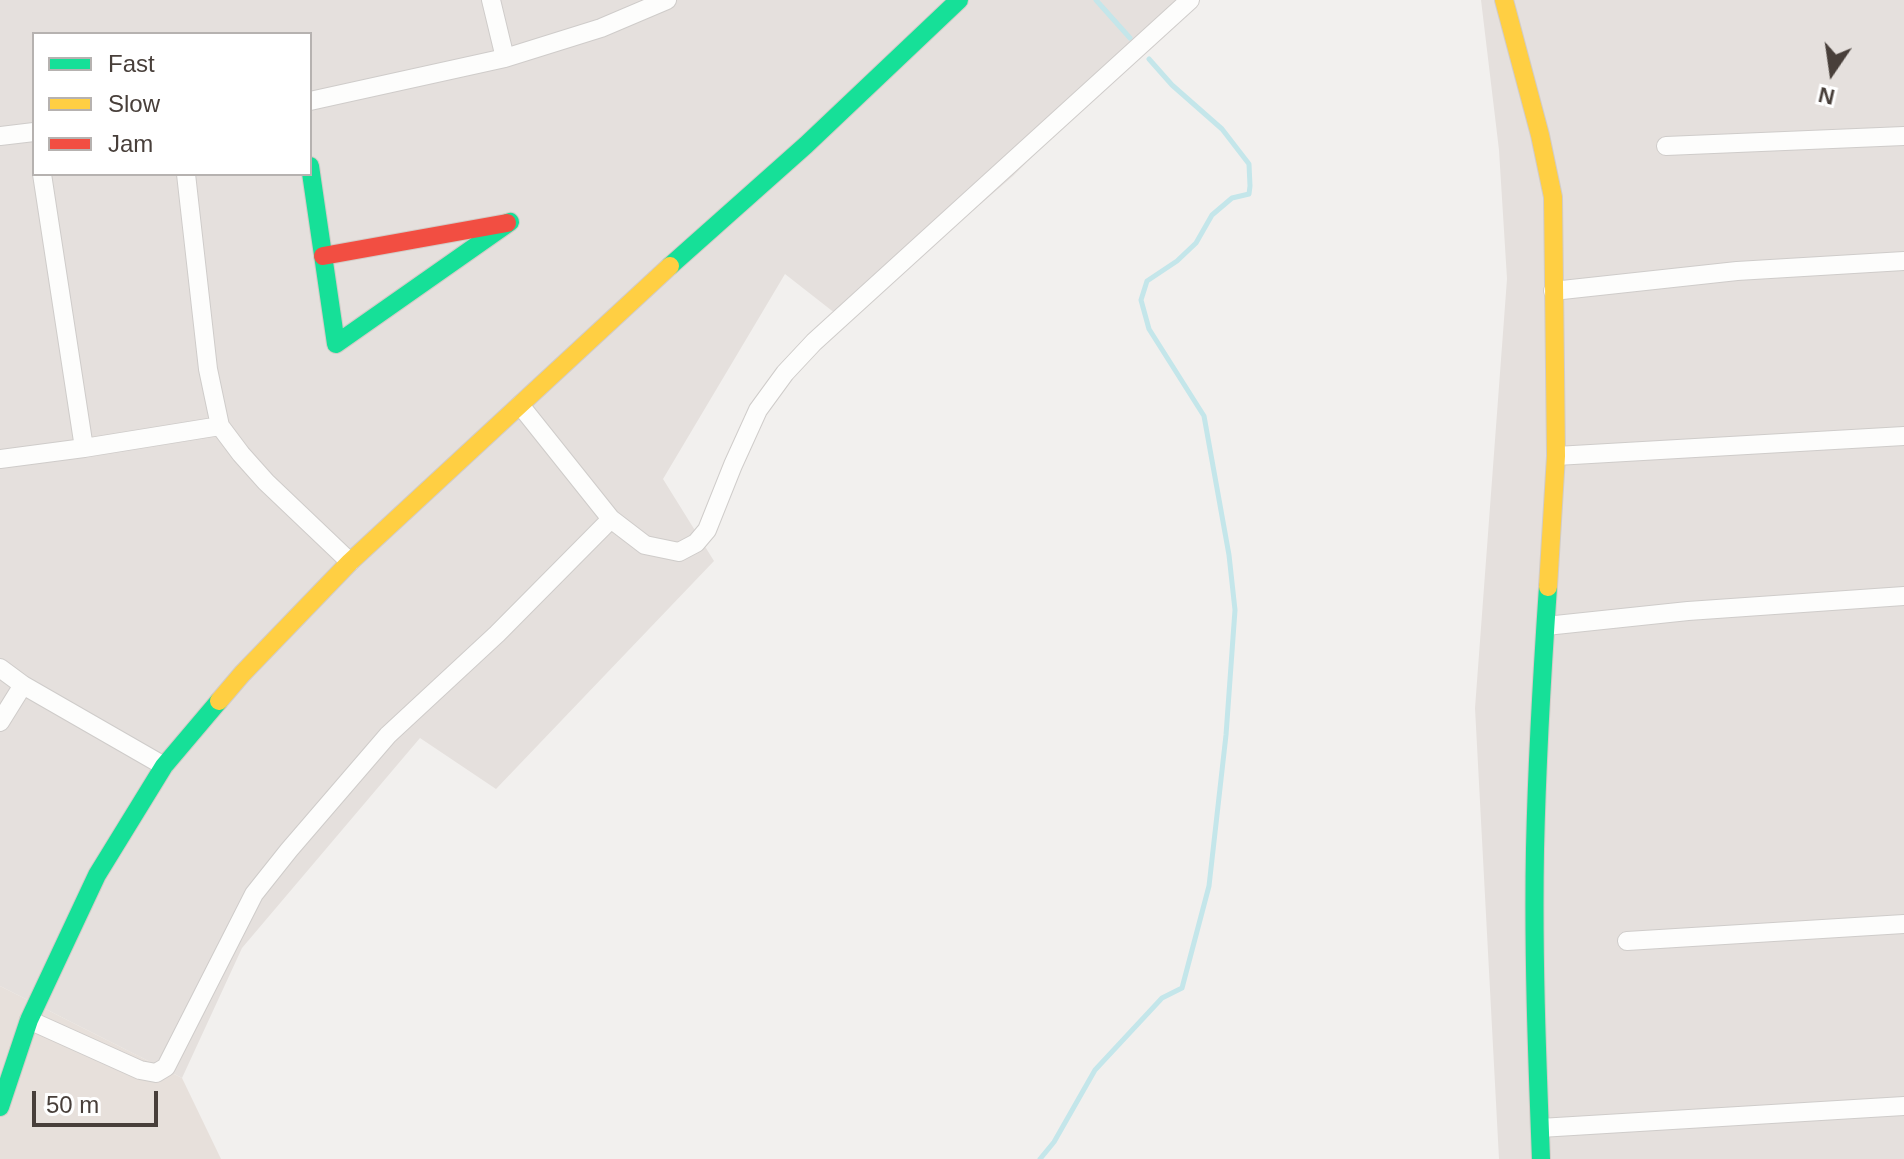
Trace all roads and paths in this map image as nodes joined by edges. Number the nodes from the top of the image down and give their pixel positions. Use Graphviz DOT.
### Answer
graph roads {
  1 [pos="491,0"];
  2 [pos="667,0"];
  3 [pos="959,0"];
  4 [pos="1190,0"];
  5 [pos="1504,0"];
  6 [pos="505,58"];
  7 [pos="312,101"];
  8 [pos="32,132"];
  9 [pos="0,136"];
  10 [pos="1904,136"];
  11 [pos="1666,146"];
  12 [pos="42,176"];
  13 [pos="186,176"];
  14 [pos="311,176"];
  15 [pos="323,256"];
  16 [pos="1904,261"];
  17 [pos="1553,291"];
  18 [pos="520,405"];
  19 [pos="220,426"];
  20 [pos="1904,436"];
  21 [pos="84,448"];
  22 [pos="1556,456"];
  23 [pos="0,459"];
  24 [pos="611,519"];
  25 [pos="350,562"];
  26 [pos="1904,596"];
  27 [pos="1546,626"];
  28 [pos="0,668"];
  29 [pos="23,685"];
  30 [pos="0,722"];
  31 [pos="164,766"];
  32 [pos="1904,924"];
  33 [pos="1627,941"];
  34 [pos="29,1020"];
  35 [pos="1904,1106"];
  36 [pos="0,1107"];
  37 [pos="1540,1128"];
  38 [pos="1541,1159"];
  1 -- 6 [label="street"];
  2 -- 6 [label="street"];
  3 -- 18 [label="street"];
  4 -- 24 [label="street"];
  5 -- 17 [label="street"];
  6 -- 7 [label="street"];
  8 -- 9 [label="street"];
  10 -- 11 [label="street"];
  12 -- 21 [label="street"];
  13 -- 19 [label="street"];
  14 -- 15 [label="street"];
  15 -- 15 [label="street"];
  16 -- 17 [label="street"];
  17 -- 22 [label="street"];
  18 -- 24 [label="street"];
  18 -- 25 [label="street"];
  19 -- 21 [label="street"];
  19 -- 25 [label="street"];
  20 -- 22 [label="street"];
  21 -- 23 [label="street"];
  22 -- 27 [label="street"];
  24 -- 34 [label="street"];
  25 -- 31 [label="street"];
  26 -- 27 [label="street"];
  27 -- 37 [label="street"];
  28 -- 29 [label="street"];
  29 -- 30 [label="street"];
  29 -- 31 [label="street"];
  31 -- 34 [label="street"];
  32 -- 33 [label="street"];
  34 -- 36 [label="street"];
  35 -- 37 [label="street"];
  37 -- 38 [label="street"];
}
